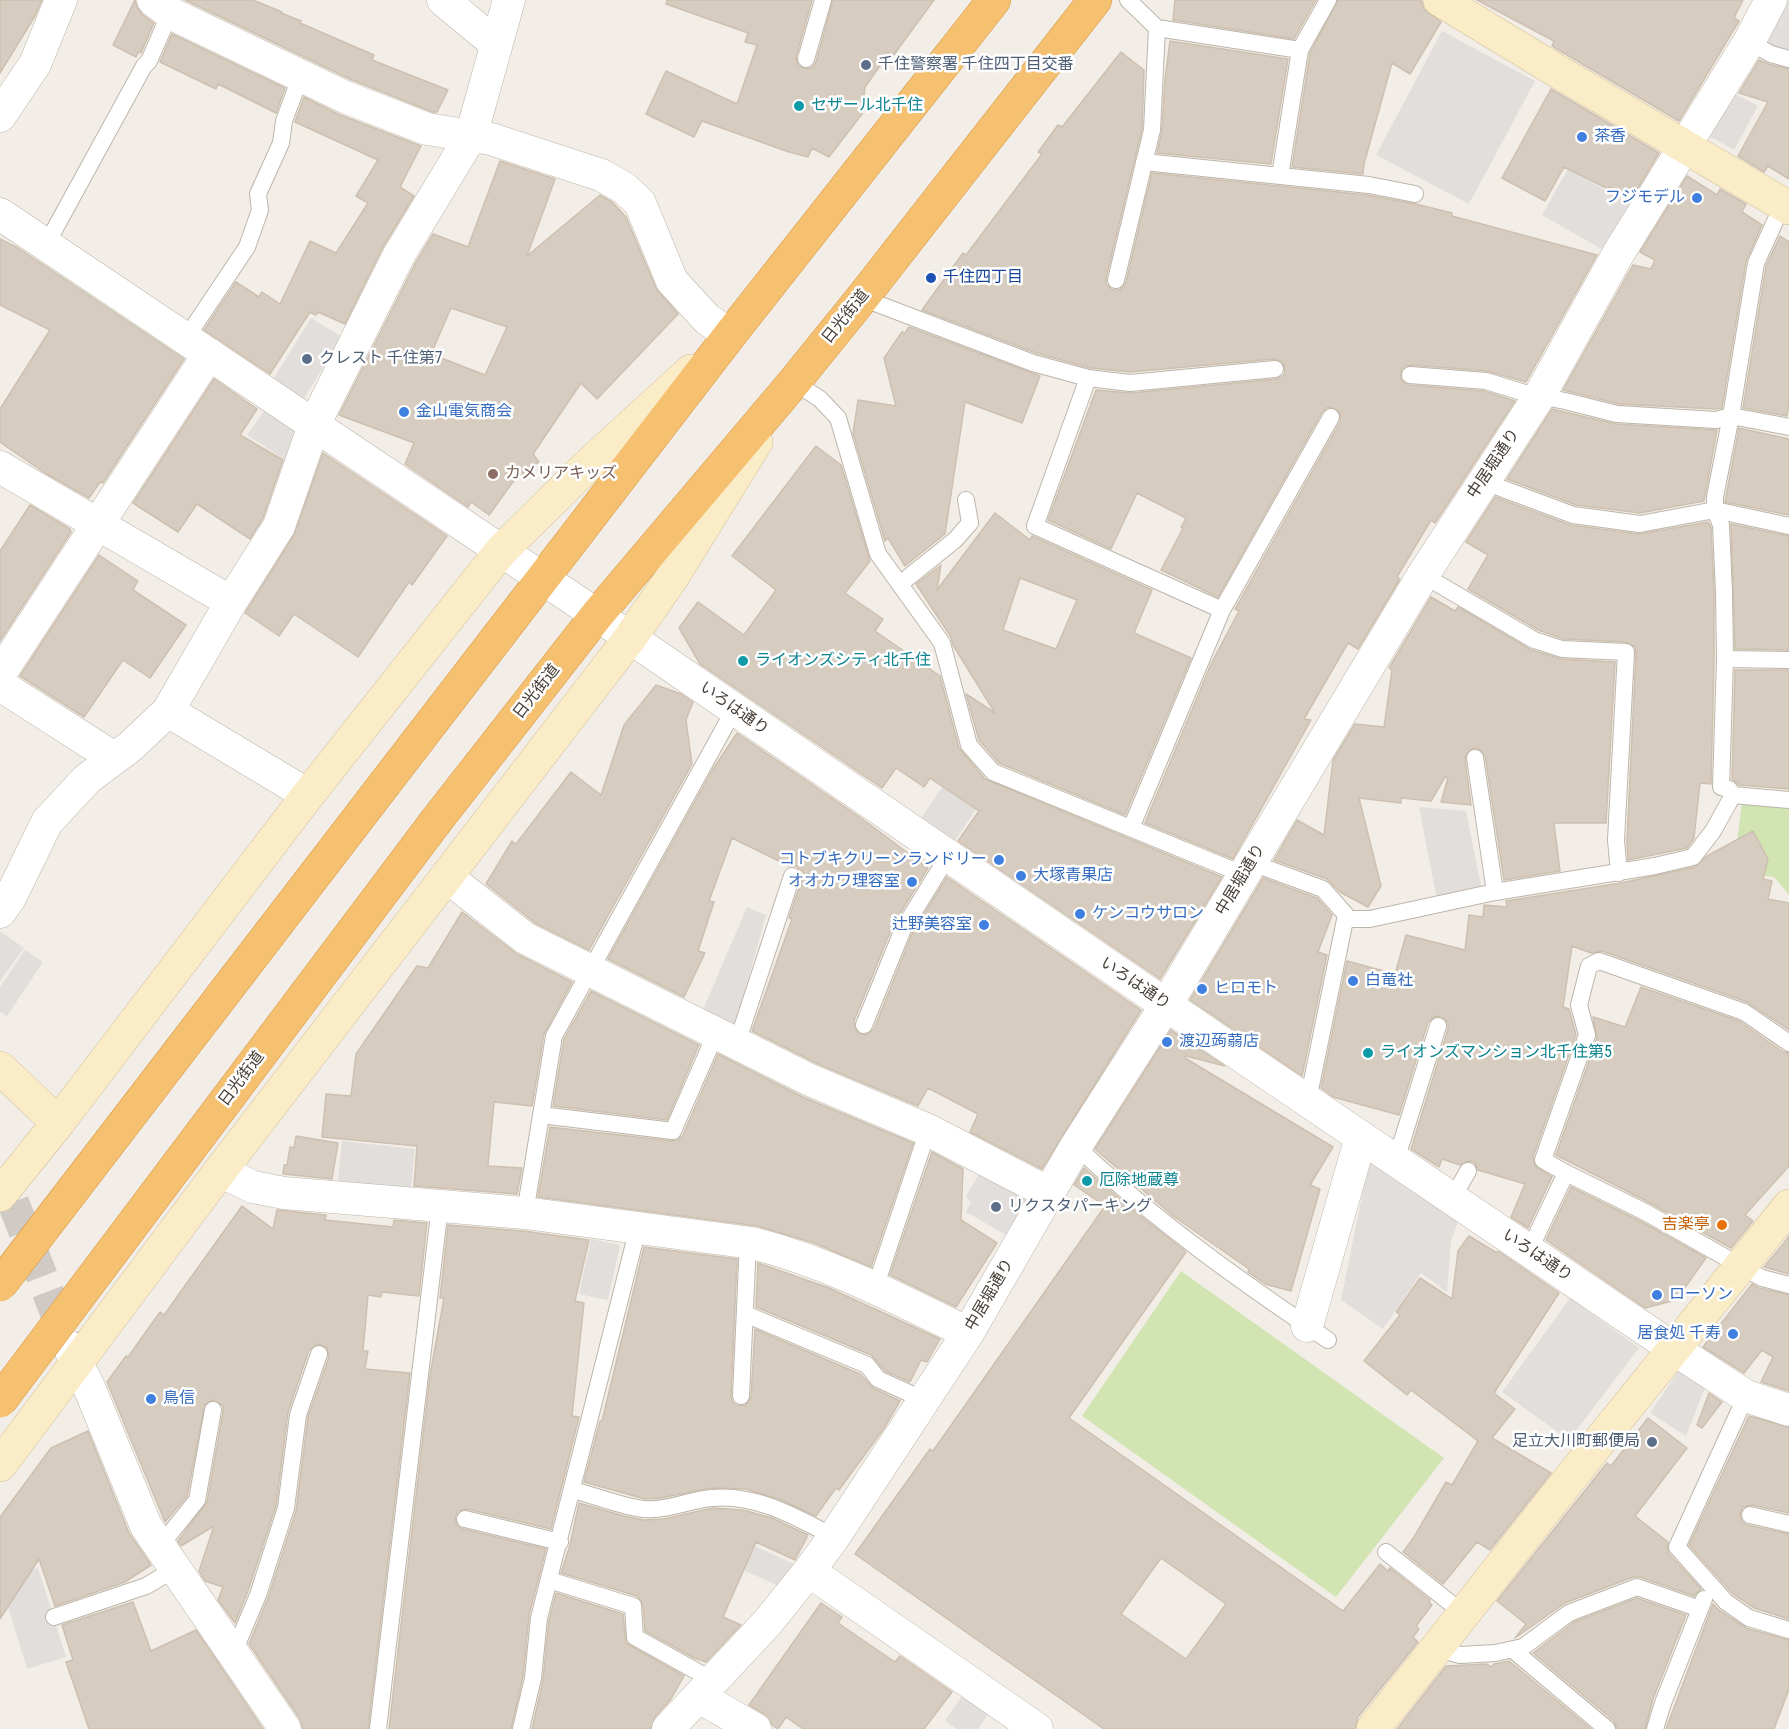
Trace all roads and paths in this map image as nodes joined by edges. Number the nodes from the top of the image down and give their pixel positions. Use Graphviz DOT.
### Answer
graph roads {
  1 [pos="61,0"];
  2 [pos="443,0"];
  3 [pos="509,0"];
  4 [pos="823,0"];
  5 [pos="994,0"];
  6 [pos="1095,0"];
  7 [pos="1128,0"];
  8 [pos="1328,0"];
  9 [pos="1440,0"];
  10 [pos="1772,0"];
  11 [pos="161,6"];
  12 [pos="1157,28"];
  13 [pos="1749,42"];
  14 [pos="495,43"];
  15 [pos="1300,50"];
  16 [pos="806,59"];
  17 [pos="1789,59"];
  18 [pos="301,75"];
  19 [pos="0,116"];
  20 [pos="471,136"];
  21 [pos="1684,147"];
  22 [pos="1144,162"];
  23 [pos="1280,176"];
  24 [pos="1415,194"];
  25 [pos="1786,206"];
  26 [pos="0,214"];
  27 [pos="46,245"];
  28 [pos="1116,280"];
  29 [pos="862,298"];
  30 [pos="730,335"];
  31 [pos="197,346"];
  32 [pos="1275,369"];
  33 [pos="1410,375"];
  34 [pos="1088,378"];
  35 [pos="794,382"];
  36 [pos="1540,395"];
  37 [pos="1731,416"];
  38 [pos="1331,417"];
  39 [pos="314,425"];
  40 [pos="1789,427"];
  41 [pos="0,467"];
  42 [pos="1482,482"];
  43 [pos="966,500"];
  44 [pos="1715,510"];
  45 [pos="98,525"];
  46 [pos="1789,526"];
  47 [pos="501,551"];
  48 [pos="1423,575"];
  49 [pos="542,579"];
  50 [pos="900,584"];
  51 [pos="231,602"];
  52 [pos="1222,610"];
  53 [pos="597,615"];
  54 [pos="630,638"];
  55 [pos="1725,659"];
  56 [pos="1789,660"];
  57 [pos="0,674"];
  58 [pos="0,685"];
  59 [pos="734,710"];
  60 [pos="168,711"];
  61 [pos="114,758"];
  62 [pos="1475,758"];
  63 [pos="308,795"];
  64 [pos="1733,795"];
  65 [pos="1789,800"];
  66 [pos="1131,828"];
  67 [pos="948,856"];
  68 [pos="1248,869"];
  69 [pos="1619,873"];
  70 [pos="446,876"];
  71 [pos="792,876"];
  72 [pos="1495,892"];
  73 [pos="0,912"];
  74 [pos="1345,919"];
  75 [pos="590,970"];
  76 [pos="1166,1005"];
  77 [pos="864,1025"];
  78 [pos="1438,1026"];
  79 [pos="726,1038"];
  80 [pos="1789,1043"];
  81 [pos="0,1068"];
  82 [pos="1308,1100"];
  83 [pos="541,1115"];
  84 [pos="58,1123"];
  85 [pos="928,1130"];
  86 [pos="1361,1137"];
  87 [pos="1076,1146"];
  88 [pos="1396,1160"];
  89 [pos="220,1171"];
  90 [pos="1468,1171"];
  91 [pos="1566,1173"];
  92 [pos="1049,1193"];
  93 [pos="7,1195"];
  94 [pos="1452,1199"];
  95 [pos="440,1206"];
  96 [pos="1789,1206"];
  97 [pos="525,1213"];
  98 [pos="638,1228"];
  99 [pos="748,1243"];
  100 [pos="1529,1251"];
  101 [pos="1740,1267"];
  102 [pos="0,1285"];
  103 [pos="1789,1285"];
  104 [pos="875,1288"];
  105 [pos="745,1314"];
  106 [pos="968,1333"];
  107 [pos="1317,1333"];
  108 [pos="1674,1349"];
  109 [pos="320,1354"];
  110 [pos="73,1355"];
  111 [pos="741,1396"];
  112 [pos="1746,1396"];
  113 [pos="924,1400"];
  114 [pos="0,1401"];
  115 [pos="213,1410"];
  116 [pos="1789,1410"];
  117 [pos="0,1465"];
  118 [pos="572,1490"];
  119 [pos="1750,1515"];
  120 [pos="465,1519"];
  121 [pos="1789,1524"];
  122 [pos="834,1537"];
  123 [pos="560,1542"];
  124 [pos="1386,1552"];
  125 [pos="168,1558"];
  126 [pos="809,1571"];
  127 [pos="549,1580"];
  128 [pos="1710,1585"];
  129 [pos="1700,1609"];
  130 [pos="1463,1613"];
  131 [pos="54,1617"];
  132 [pos="1789,1630"];
  133 [pos="1435,1648"];
  134 [pos="1513,1650"];
  135 [pos="233,1654"];
  136 [pos="706,1689"];
  137 [pos="285,1729"];
  138 [pos="378,1729"];
  139 [pos="520,1729"];
  140 [pos="668,1729"];
  141 [pos="755,1729"];
  142 [pos="1037,1729"];
  143 [pos="1373,1729"];
  144 [pos="1607,1729"];
  145 [pos="1655,1729"];
  1 -- 19 [label="street"];
  2 -- 14 [label="street"];
  3 -- 14 [label="street"];
  4 -- 16 [label="lane"];
  5 -- 30 [label="highway"];
  6 -- 29 [label="highway, 日光街道"];
  7 -- 12 [label="lane"];
  8 -- 15 [label="lane"];
  9 -- 21 [label="street"];
  10 -- 13 [label="street, 中居堀通り"];
  11 -- 18 [label="street"];
  11 -- 27 [label="lane"];
  12 -- 15 [label="lane"];
  12 -- 22 [label="lane"];
  13 -- 17 [label="lane"];
  13 -- 21 [label="street, 中居堀通り"];
  14 -- 20 [label="street"];
  15 -- 23 [label="lane"];
  18 -- 20 [label="street"];
  18 -- 31 [label="lane"];
  20 -- 30 [label="street"];
  20 -- 39 [label="street"];
  21 -- 25 [label="street"];
  21 -- 36 [label="street, 中居堀通り"];
  22 -- 23 [label="lane"];
  22 -- 28 [label="lane"];
  23 -- 24 [label="lane"];
  25 -- 37 [label="lane"];
  26 -- 27 [label="street, いろは通り"];
  27 -- 31 [label="street, いろは通り"];
  29 -- 34 [label="lane"];
  29 -- 35 [label="highway, 日光街道"];
  30 -- 47 [label="street"];
  30 -- 49 [label="highway"];
  31 -- 39 [label="street, いろは通り"];
  31 -- 45 [label="street"];
  32 -- 34 [label="lane"];
  33 -- 36 [label="lane"];
  34 -- 52 [label="lane"];
  35 -- 50 [label="lane"];
  35 -- 53 [label="highway, 日光街道"];
  35 -- 54 [label="street"];
  36 -- 37 [label="lane"];
  36 -- 42 [label="street, 中居堀通り"];
  37 -- 40 [label="lane"];
  37 -- 44 [label="lane"];
  38 -- 52 [label="lane"];
  39 -- 47 [label="street, いろは通り"];
  39 -- 51 [label="street"];
  41 -- 45 [label="street"];
  42 -- 44 [label="lane"];
  42 -- 48 [label="street, 中居堀通り"];
  43 -- 50 [label="lane"];
  44 -- 46 [label="lane"];
  44 -- 55 [label="lane"];
  45 -- 51 [label="street"];
  45 -- 57 [label="street"];
  47 -- 49 [label="street, いろは通り"];
  47 -- 63 [label="street"];
  48 -- 68 [label="street, 中居堀通り"];
  48 -- 69 [label="lane"];
  49 -- 53 [label="street, いろは通り"];
  49 -- 102 [label="highway, bridge"];
  50 -- 66 [label="lane"];
  51 -- 60 [label="street"];
  52 -- 66 [label="lane"];
  53 -- 54 [label="street, いろは通り"];
  53 -- 114 [label="highway, 日光街道, bridge"];
  54 -- 59 [label="street, いろは通り"];
  54 -- 70 [label="street"];
  55 -- 56 [label="lane"];
  55 -- 64 [label="lane"];
  58 -- 61 [label="street"];
  59 -- 67 [label="street, いろは通り"];
  59 -- 75 [label="lane"];
  60 -- 61 [label="street"];
  60 -- 63 [label="street"];
  61 -- 73 [label="street"];
  62 -- 72 [label="lane"];
  63 -- 84 [label="street"];
  64 -- 65 [label="lane"];
  64 -- 69 [label="lane"];
  66 -- 68 [label="lane"];
  67 -- 76 [label="street, いろは通り"];
  67 -- 77 [label="lane"];
  68 -- 74 [label="lane"];
  68 -- 76 [label="street, 中居堀通り"];
  69 -- 72 [label="lane"];
  70 -- 75 [label="street"];
  70 -- 89 [label="street"];
  71 -- 79 [label="lane"];
  72 -- 74 [label="lane"];
  74 -- 82 [label="lane"];
  75 -- 79 [label="street"];
  75 -- 83 [label="lane"];
  76 -- 82 [label="street, いろは通り"];
  76 -- 87 [label="street, 中居堀通り"];
  78 -- 88 [label="lane"];
  79 -- 83 [label="lane"];
  79 -- 85 [label="street"];
  80 -- 91 [label="lane"];
  81 -- 84 [label="street"];
  82 -- 86 [label="street, いろは通り"];
  83 -- 97 [label="lane"];
  84 -- 93 [label="street"];
  85 -- 92 [label="street"];
  85 -- 104 [label="lane"];
  86 -- 88 [label="street, いろは通り"];
  86 -- 107 [label="street"];
  87 -- 92 [label="street, 中居堀通り"];
  87 -- 107 [label="lane"];
  88 -- 94 [label="street, いろは通り"];
  89 -- 95 [label="street"];
  89 -- 110 [label="street"];
  90 -- 94 [label="lane"];
  91 -- 100 [label="lane"];
  91 -- 101 [label="lane"];
  92 -- 106 [label="street, 中居堀通り"];
  94 -- 100 [label="street, いろは通り"];
  95 -- 97 [label="street"];
  95 -- 138 [label="lane"];
  96 -- 101 [label="street"];
  97 -- 98 [label="street"];
  98 -- 99 [label="street"];
  98 -- 118 [label="lane"];
  99 -- 104 [label="street"];
  99 -- 105 [label="lane"];
  100 -- 108 [label="street, いろは通り"];
  101 -- 103 [label="lane"];
  101 -- 108 [label="street"];
  104 -- 106 [label="street"];
  105 -- 111 [label="lane"];
  105 -- 113 [label="lane"];
  106 -- 113 [label="street, 中居堀通り"];
  108 -- 112 [label="street, いろは通り"];
  108 -- 130 [label="street"];
  109 -- 135 [label="lane"];
  110 -- 117 [label="street"];
  110 -- 125 [label="street"];
  112 -- 116 [label="street, いろは通り"];
  112 -- 128 [label="lane"];
  113 -- 122 [label="street, 中居堀通り"];
  115 -- 125 [label="lane"];
  118 -- 122 [label="lane"];
  118 -- 123 [label="lane"];
  119 -- 121 [label="lane"];
  120 -- 123 [label="lane"];
  122 -- 126 [label="street, 中居堀通り"];
  123 -- 127 [label="lane"];
  124 -- 130 [label="lane"];
  125 -- 131 [label="lane"];
  125 -- 135 [label="street"];
  126 -- 136 [label="street, 中居堀通り"];
  126 -- 142 [label="street"];
  127 -- 136 [label="lane"];
  127 -- 139 [label="lane"];
  128 -- 129 [label="lane"];
  128 -- 132 [label="lane"];
  129 -- 134 [label="lane"];
  129 -- 145 [label="lane"];
  130 -- 133 [label="street"];
  133 -- 134 [label="lane"];
  133 -- 143 [label="street"];
  134 -- 144 [label="lane"];
  135 -- 137 [label="street"];
  136 -- 140 [label="street, 中居堀通り"];
  136 -- 141 [label="street"];
}
